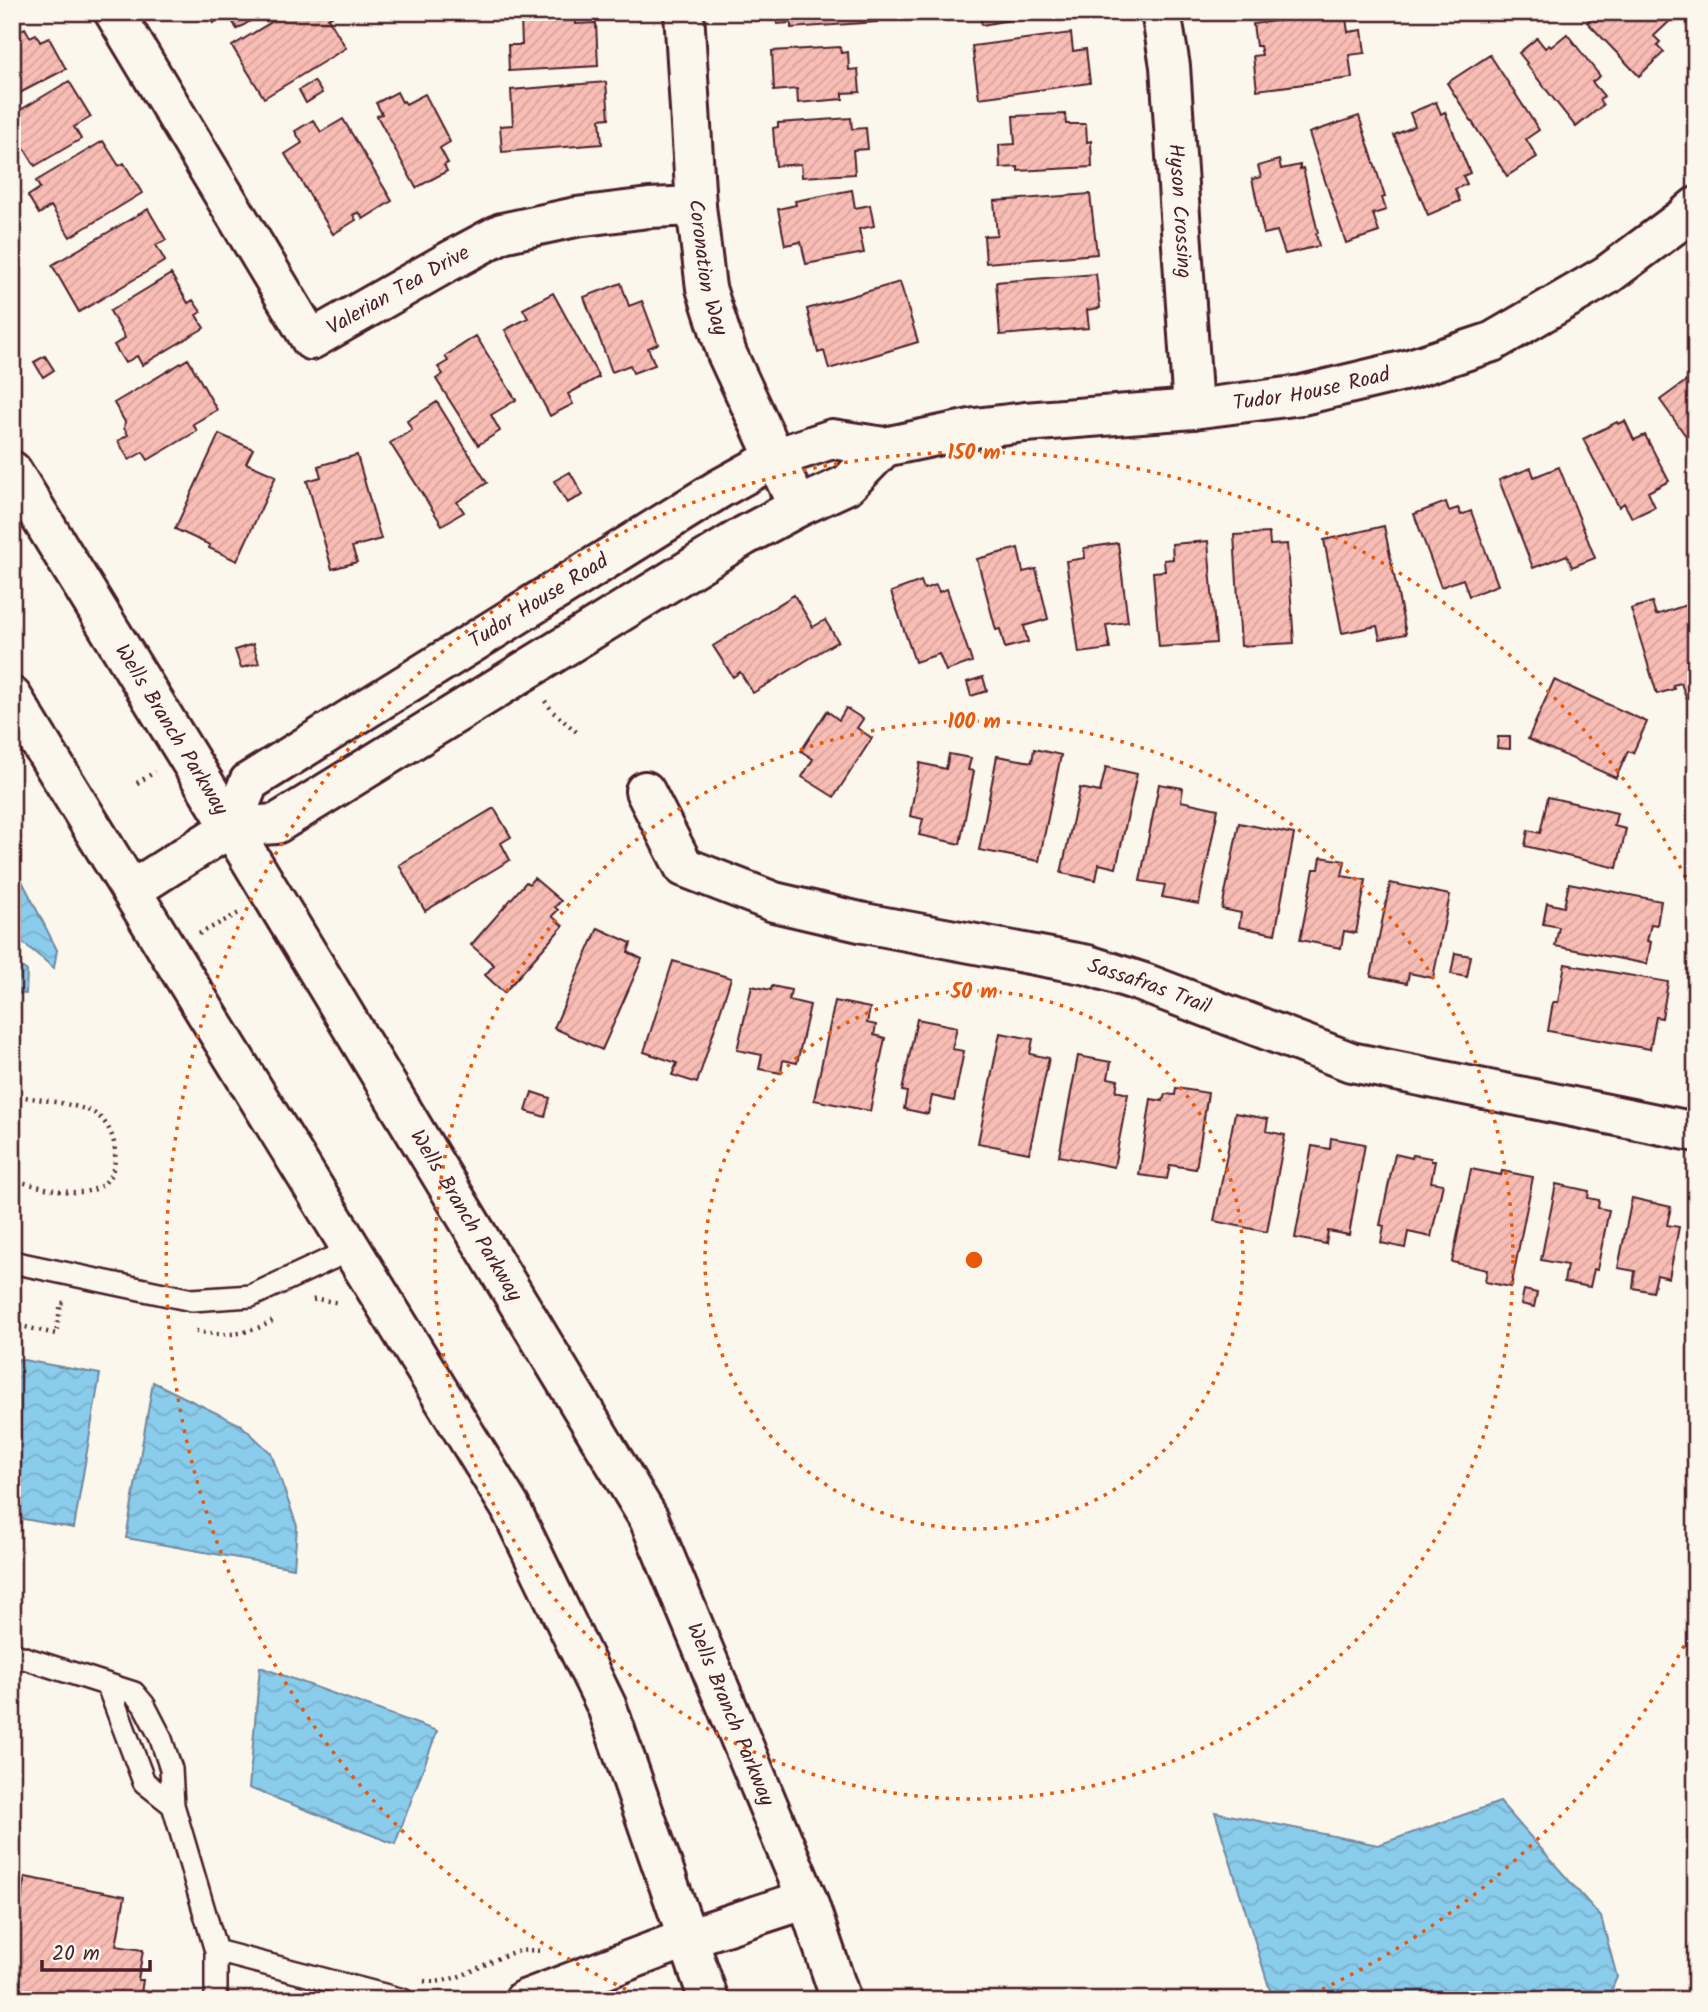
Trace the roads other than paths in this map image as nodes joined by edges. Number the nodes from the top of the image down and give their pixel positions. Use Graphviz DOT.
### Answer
graph roads {
  1 [pos="114,12"];
  2 [pos="684,12"];
  3 [pos="1161,12"];
  4 [pos="696,206"];
  5 [pos="1696,207"];
  6 [pos="1193,409"];
  7 [pos="884,447"];
  8 [pos="775,458"];
  9 [pos="12,471"];
  10 [pos="798,507"];
  11 [pos="12,697"];
  12 [pos="645,791"];
  13 [pos="232,827"];
  14 [pos="132,890"];
  15 [pos="1696,1132"];
  16 [pos="352,1250"];
  17 [pos="12,1262"];
  18 [pos="12,1654"];
  19 [pos="108,1686"];
  20 [pos="173,1805"];
  21 [pos="807,1899"];
  22 [pos="688,1938"];
  23 [pos="216,1951"];
  24 [pos="216,2000"];
  25 [pos="403,2000"];
  26 [pos="524,2000"];
  27 [pos="709,2000"];
  28 [pos="841,2000"];
  1 -- 4 [label="street, Valerian Tea Drive"];
  2 -- 4 [label="street, Coronation Way"];
  3 -- 6 [label="street, Hyson Crossing"];
  4 -- 8 [label="street, Coronation Way"];
  5 -- 6 [label="street, Tudor House Road"];
  6 -- 7 [label="street, Tudor House Road"];
  7 -- 8 [label="street, Tudor House Road"];
  7 -- 10 [label="street"];
  8 -- 10 [label="street, Coronation Way"];
  8 -- 13 [label="street, Tudor House Road"];
  9 -- 13 [label="street, Wells Branch Parkway"];
  10 -- 13 [label="street"];
  11 -- 14 [label="street"];
  12 -- 15 [label="street, Sassafras Trail"];
  13 -- 14 [label="street"];
  13 -- 21 [label="street, Wells Branch Parkway"];
  14 -- 16 [label="street"];
  16 -- 17 [label="lane"];
  16 -- 22 [label="street"];
  18 -- 19 [label="lane"];
  19 -- 20 [label="lane"];
  19 -- 20 [label="lane"];
  20 -- 23 [label="lane"];
  21 -- 22 [label="street"];
  21 -- 28 [label="street, Wells Branch Parkway"];
  22 -- 26 [label="street"];
  22 -- 27 [label="street"];
  23 -- 24 [label="lane"];
  23 -- 25 [label="lane"];
}
